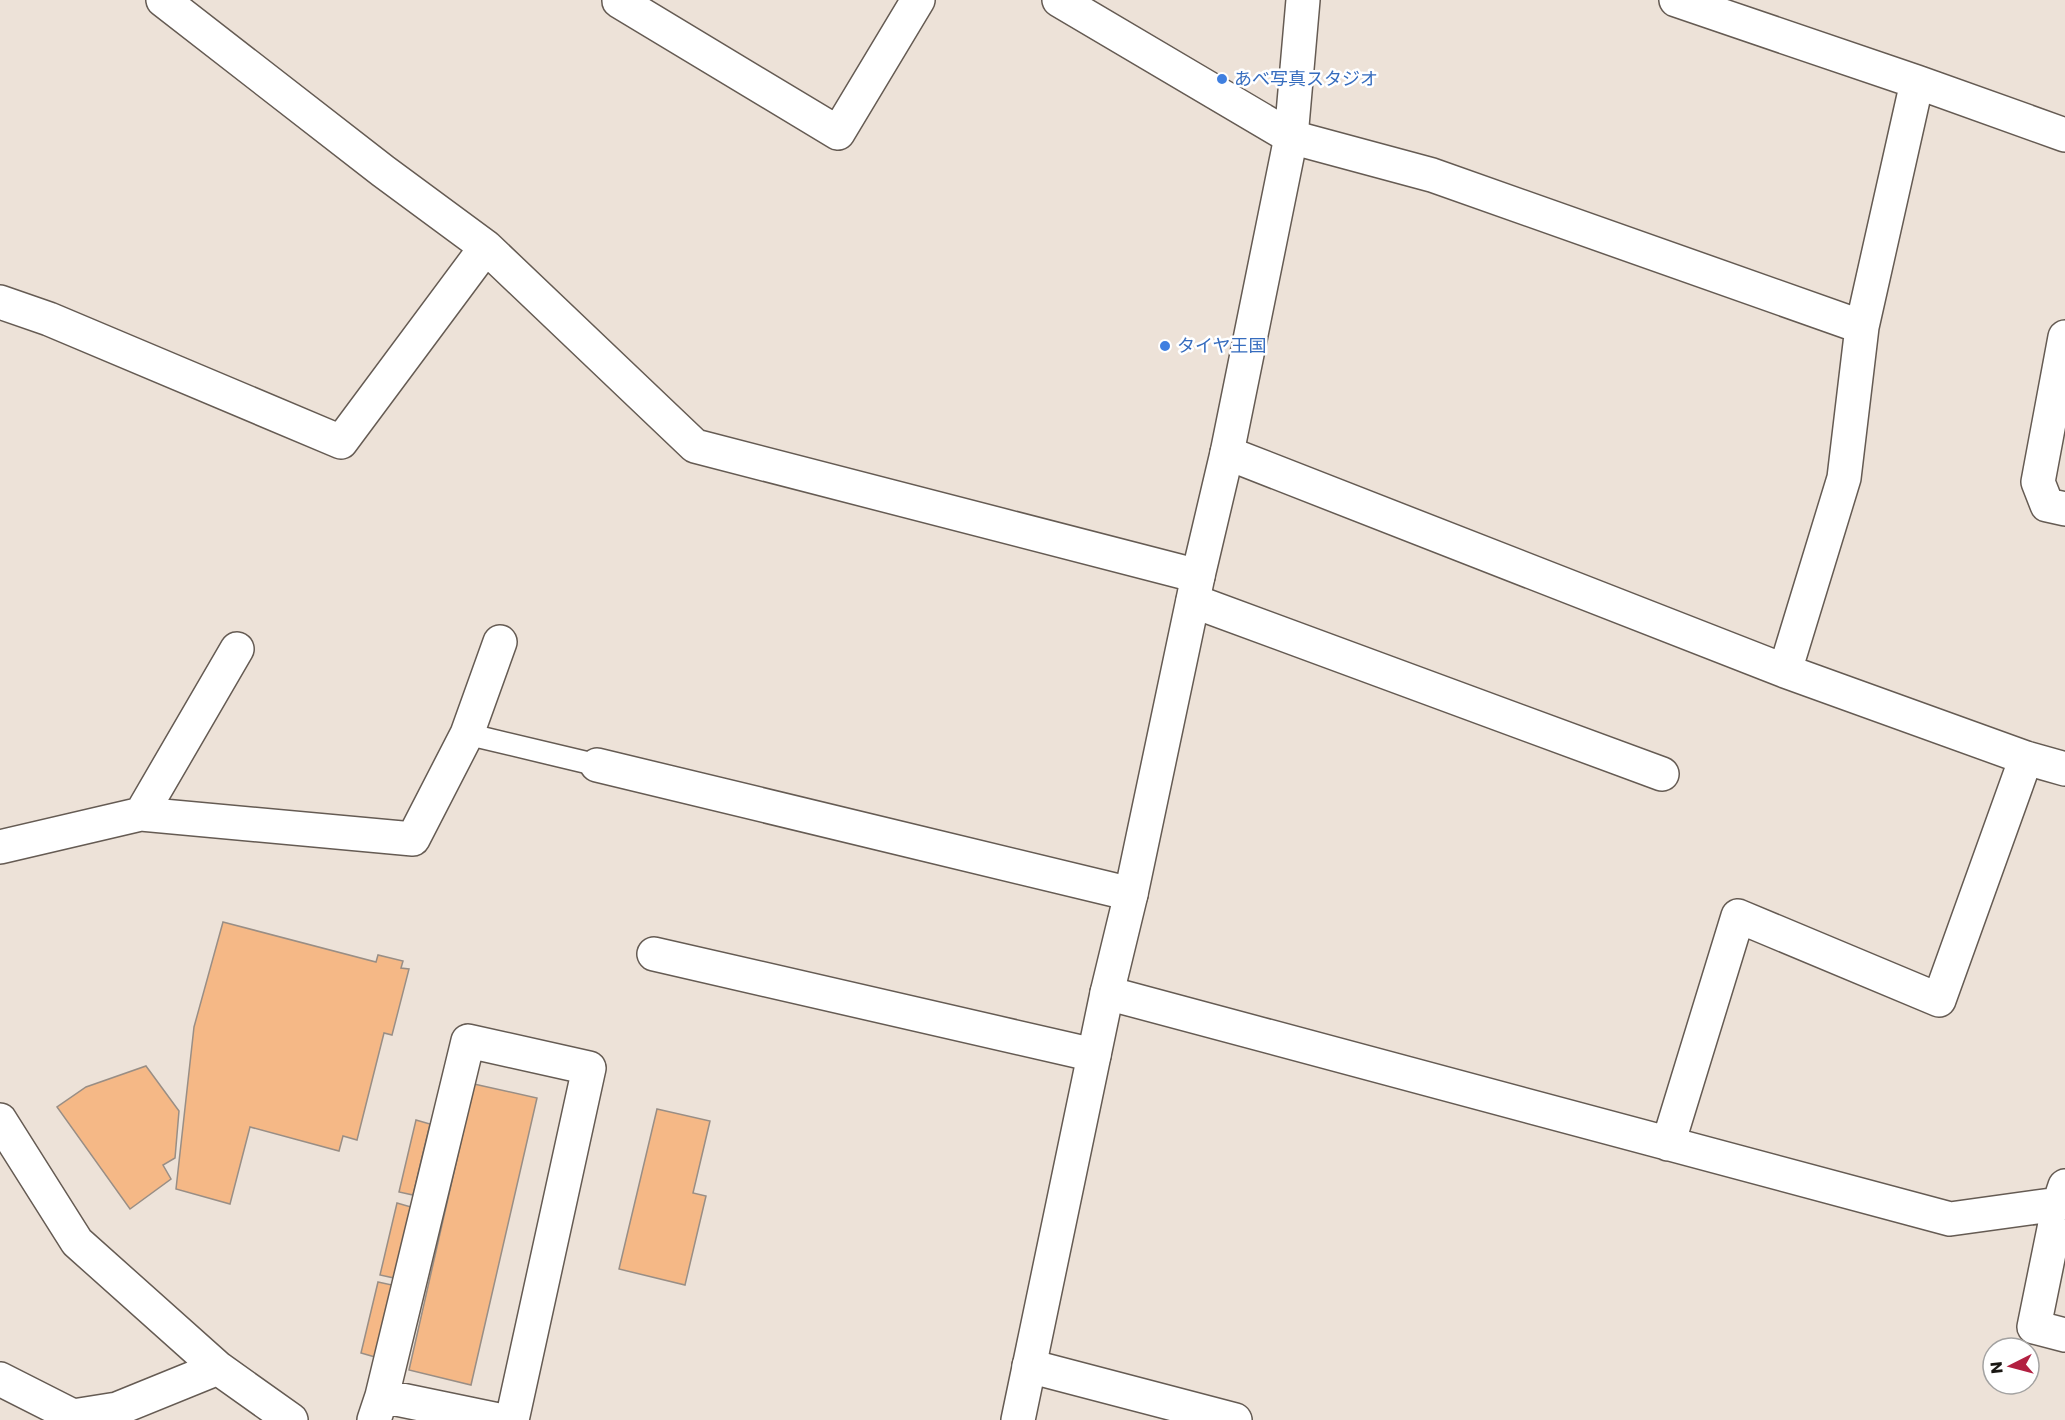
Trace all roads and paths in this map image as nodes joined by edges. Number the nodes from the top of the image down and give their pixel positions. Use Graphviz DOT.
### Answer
graph roads {
  1 [pos="163,0"];
  2 [pos="619,0"];
  3 [pos="918,0"];
  4 [pos="1059,0"];
  5 [pos="1303,0"];
  6 [pos="1676,0"];
  7 [pos="1917,82"];
  8 [pos="2065,135"];
  9 [pos="1292,137"];
  10 [pos="486,247"];
  11 [pos="0,302"];
  12 [pos="1862,327"];
  13 [pos="2065,337"];
  14 [pos="1227,453"];
  15 [pos="2065,509"];
  16 [pos="1195,589"];
  17 [pos="500,642"];
  18 [pos="237,649"];
  19 [pos="1785,671"];
  20 [pos="467,734"];
  21 [pos="2026,758"];
  22 [pos="597,765"];
  23 [pos="2065,769"];
  24 [pos="1662,774"];
  25 [pos="141,814"];
  26 [pos="0,847"];
  27 [pos="1131,894"];
  28 [pos="654,954"];
  29 [pos="1107,993"];
  30 [pos="1094,1055"];
  31 [pos="0,1120"];
  32 [pos="1668,1144"];
  33 [pos="2062,1195"];
  34 [pos="2065,1335"];
  35 [pos="1029,1366"];
  36 [pos="218,1368"];
  37 [pos="0,1379"];
  38 [pos="378,1408"];
  39 [pos="291,1420"];
  40 [pos="498,1420"];
  41 [pos="512,1420"];
  42 [pos="1018,1420"];
  43 [pos="1235,1420"];
  1 -- 10 [label="street"];
  2 -- 3 [label="street"];
  4 -- 9 [label="street"];
  5 -- 9 [label="street"];
  6 -- 7 [label="street"];
  7 -- 8 [label="street"];
  7 -- 12 [label="street"];
  9 -- 12 [label="street"];
  9 -- 14 [label="street"];
  10 -- 11 [label="street"];
  10 -- 16 [label="street"];
  12 -- 19 [label="street"];
  13 -- 15 [label="street"];
  14 -- 16 [label="street"];
  14 -- 19 [label="street"];
  16 -- 24 [label="street"];
  16 -- 27 [label="street"];
  17 -- 20 [label="street"];
  18 -- 25 [label="street"];
  19 -- 21 [label="street"];
  20 -- 22 [label="lane"];
  20 -- 25 [label="street"];
  21 -- 23 [label="street"];
  21 -- 32 [label="street"];
  22 -- 27 [label="street"];
  25 -- 26 [label="street"];
  27 -- 29 [label="street"];
  28 -- 30 [label="street"];
  29 -- 30 [label="street"];
  29 -- 32 [label="street"];
  30 -- 35 [label="street"];
  31 -- 36 [label="street"];
  32 -- 33 [label="street"];
  33 -- 34 [label="street"];
  35 -- 42 [label="street"];
  35 -- 43 [label="street"];
  36 -- 37 [label="street"];
  36 -- 39 [label="street"];
  38 -- 40 [label="street"];
  38 -- 41 [label="street"];
}
